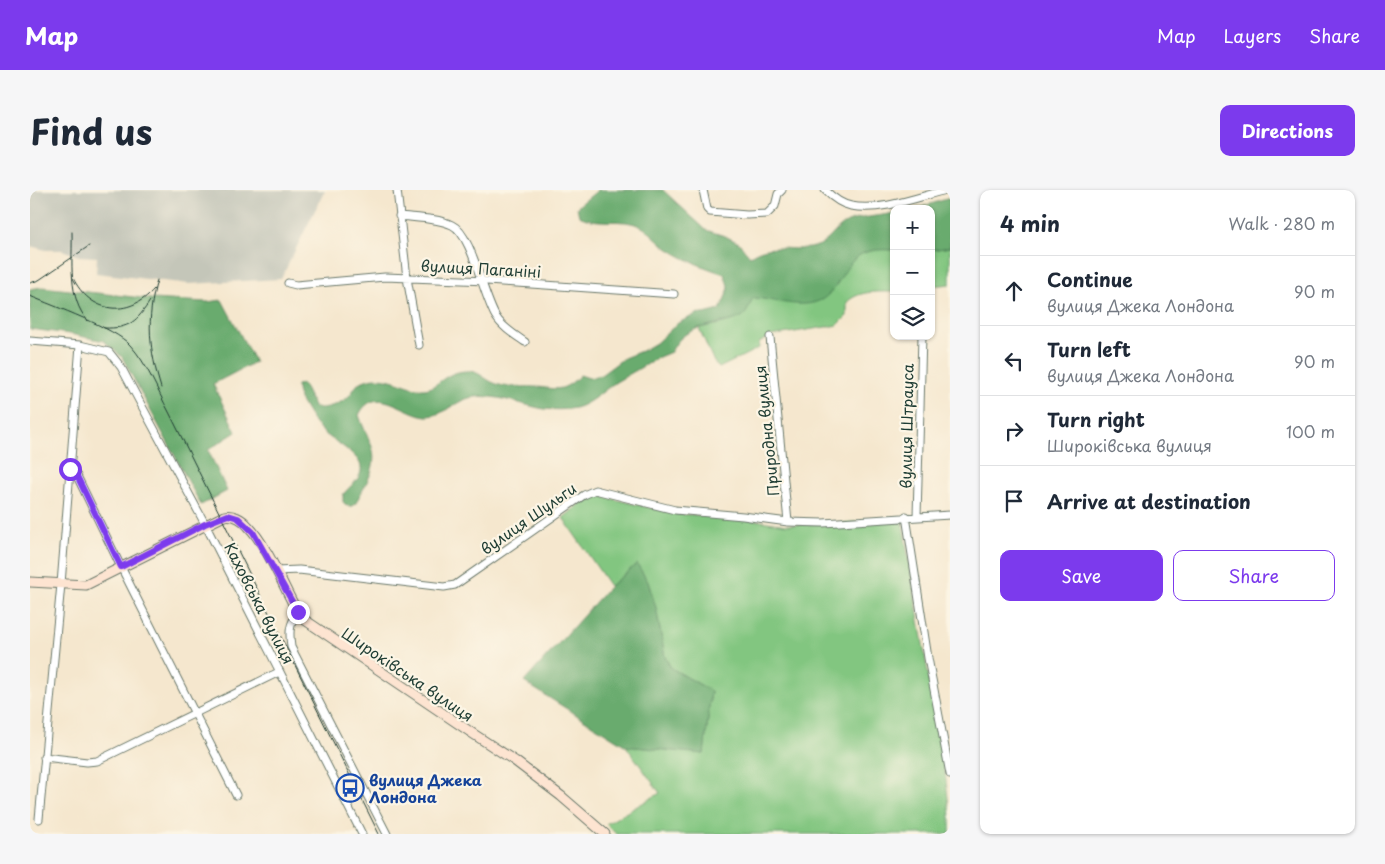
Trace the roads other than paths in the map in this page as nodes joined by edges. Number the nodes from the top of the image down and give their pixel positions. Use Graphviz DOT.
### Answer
graph roads {
  1 [pos="397,190"];
  2 [pos="703,190"];
  3 [pos="782,190"];
  4 [pos="825,190"];
  5 [pos="946,190"];
  6 [pos="399,216"];
  7 [pos="407,278"];
  8 [pos="481,280"];
  9 [pos="288,283"];
  10 [pos="674,294"];
  11 [pos="770,337"];
  12 [pos="922,340"];
  13 [pos="30,341"];
  14 [pos="525,342"];
  15 [pos="80,344"];
  16 [pos="419,345"];
  17 [pos="70,469"];
  18 [pos="950,515"];
  19 [pos="906,516"];
  20 [pos="917,516"];
  21 [pos="788,522"];
  22 [pos="205,524"];
  23 [pos="121,567"];
  24 [pos="276,571"];
  25 [pos="30,582"];
  26 [pos="61,584"];
  27 [pos="298,612"];
  28 [pos="279,672"];
  29 [pos="194,713"];
  30 [pos="44,757"];
  31 [pos="950,774"];
  32 [pos="236,795"];
  33 [pos="39,819"];
  34 [pos="362,834"];
  35 [pos="386,834"];
  36 [pos="605,834"];
  1 -- 6 [label="street"];
  2 -- 3 [label="street"];
  4 -- 5 [label="street"];
  6 -- 7 [label="street"];
  6 -- 8 [label="street"];
  7 -- 8 [label="street, вулиця Паганіні"];
  7 -- 9 [label="street, вулиця Паганіні"];
  7 -- 16 [label="street"];
  8 -- 10 [label="street, вулиця Паганіні"];
  8 -- 14 [label="street"];
  11 -- 21 [label="street, Природна вулиця"];
  12 -- 20 [label="street, вулиця Штрауса"];
  13 -- 15 [label="street, Каховська вулиця"];
  15 -- 17 [label="street"];
  15 -- 22 [label="street, Каховська вулиця"];
  17 -- 23 [label="street"];
  17 -- 26 [label="street"];
  18 -- 20 [label="street, вулиця Шульги"];
  19 -- 20 [label="street, вулиця Шульги"];
  19 -- 21 [label="street, вулиця Шульги"];
  19 -- 31 [label="street"];
  21 -- 24 [label="street, вулиця Шульги"];
  22 -- 23 [label="main road"];
  22 -- 24 [label="main road, Широківська вулиця"];
  22 -- 28 [label="street, Каховська вулиця"];
  23 -- 26 [label="main road"];
  23 -- 29 [label="street"];
  24 -- 27 [label="main road, Широківська вулиця"];
  25 -- 26 [label="main road"];
  26 -- 30 [label="street"];
  27 -- 35 [label="street"];
  27 -- 36 [label="main road, Широківська вулиця"];
  28 -- 29 [label="street"];
  28 -- 34 [label="street, Каховська вулиця"];
  29 -- 30 [label="street"];
  29 -- 32 [label="street"];
  30 -- 33 [label="street"];
}
